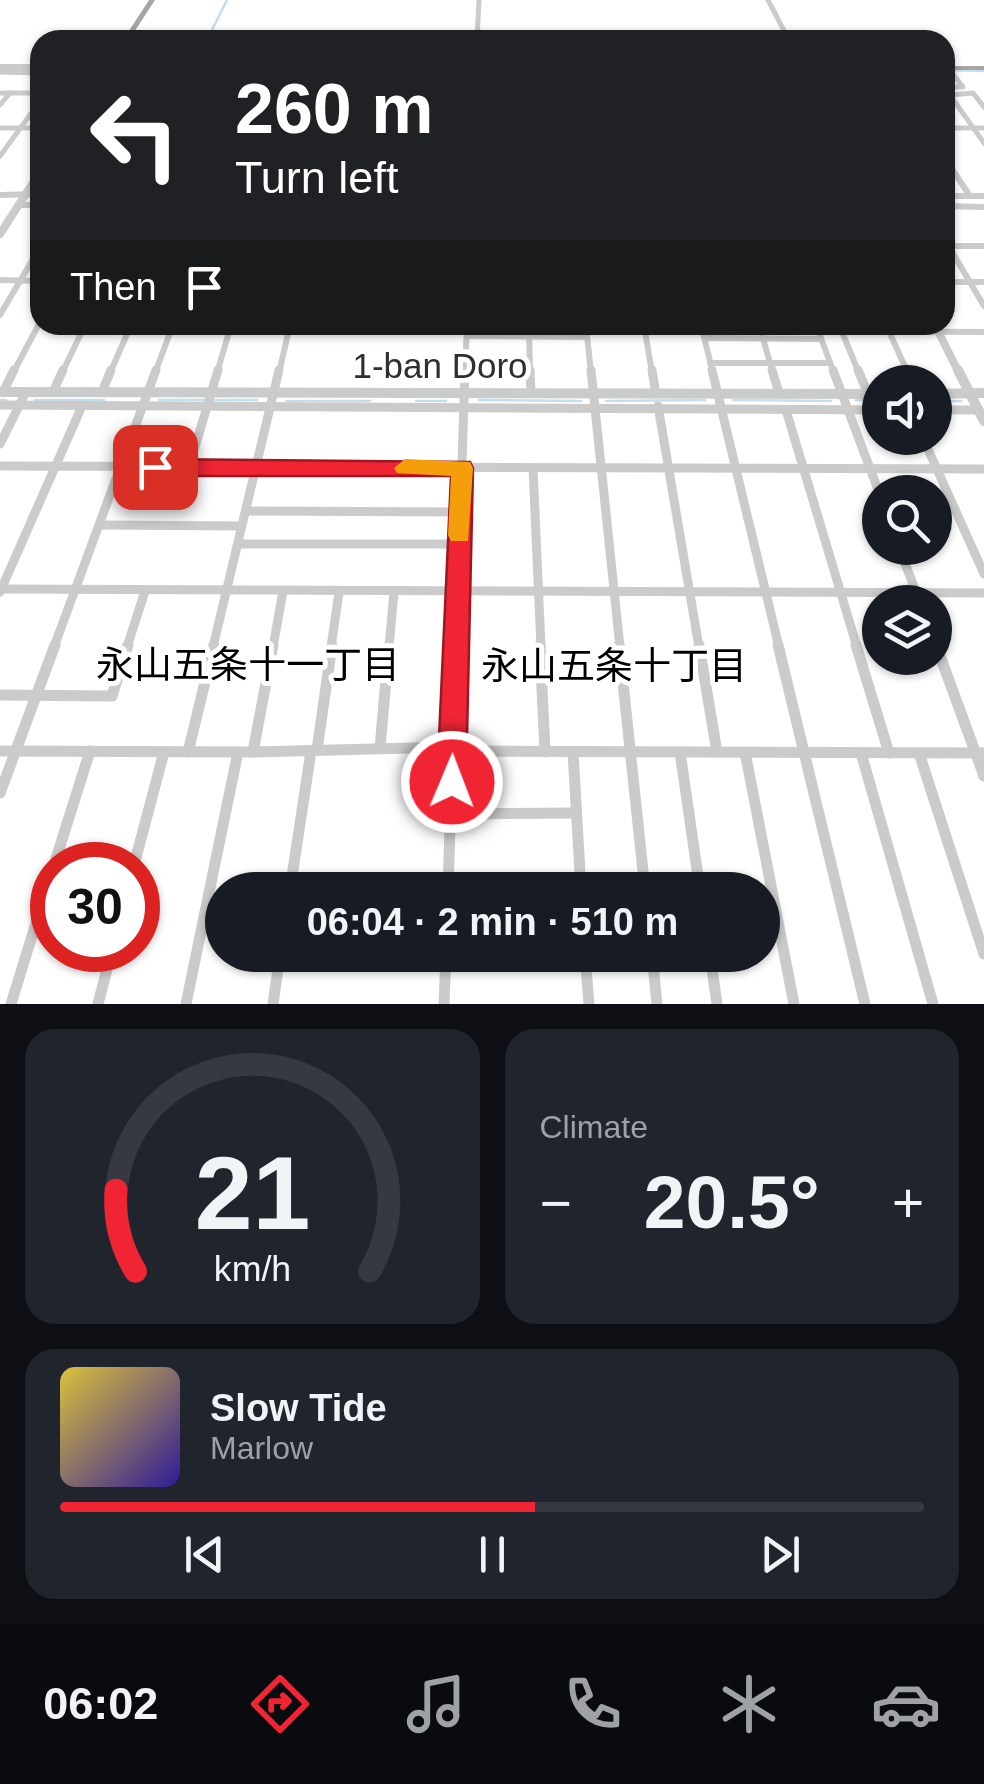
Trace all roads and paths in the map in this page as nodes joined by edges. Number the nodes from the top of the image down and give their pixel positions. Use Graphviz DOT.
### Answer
graph roads {
  1 [pos="152,0"];
  2 [pos="478,0"];
  3 [pos="768,0"];
  4 [pos="132,30"];
  5 [pos="477,30"];
  6 [pos="784,30"];
  7 [pos="955,69"];
  8 [pos="0,70"];
  9 [pos="30,70"];
  10 [pos="982,70"];
  11 [pos="955,77"];
  12 [pos="955,87"];
  13 [pos="962,87"];
  14 [pos="30,92"];
  15 [pos="0,93"];
  16 [pos="10,93"];
  17 [pos="969,93"];
  18 [pos="955,94"];
  19 [pos="955,102"];
  20 [pos="0,105"];
  21 [pos="984,107"];
  22 [pos="30,115"];
  23 [pos="0,128"];
  24 [pos="21,128"];
  25 [pos="30,128"];
  26 [pos="955,128"];
  27 [pos="973,128"];
  28 [pos="984,128"];
  29 [pos="984,143"];
  30 [pos="0,156"];
  31 [pos="955,173"];
  32 [pos="30,188"];
  33 [pos="26,194"];
  34 [pos="30,194"];
  35 [pos="0,195"];
  36 [pos="955,196"];
  37 [pos="970,196"];
  38 [pos="984,196"];
  39 [pos="19,205"];
  40 [pos="30,205"];
  41 [pos="955,207"];
  42 [pos="983,208"];
  43 [pos="0,234"];
  44 [pos="955,244"];
  45 [pos="984,246"];
  46 [pos="955,259"];
  47 [pos="30,264"];
  48 [pos="0,280"];
  49 [pos="20,280"];
  50 [pos="30,280"];
  51 [pos="955,282"];
  52 [pos="969,282"];
  53 [pos="984,282"];
  54 [pos="984,306"];
  55 [pos="0,315"];
  56 [pos="955,330"];
  57 [pos="984,332"];
  58 [pos="33,335"];
  59 [pos="80,335"];
  60 [pos="127,335"];
  61 [pos="170,335"];
  62 [pos="228,335"];
  63 [pos="288,335"];
  64 [pos="467,335"];
  65 [pos="517,335"];
  66 [pos="646,335"];
  67 [pos="704,335"];
  68 [pos="762,335"];
  69 [pos="791,335"];
  70 [pos="820,335"];
  71 [pos="843,335"];
  72 [pos="890,335"];
  73 [pos="940,335"];
  74 [pos="529,336"];
  75 [pos="587,337"];
  76 [pos="705,338"];
  77 [pos="763,338"];
  78 [pos="770,362"];
  79 [pos="710,363"];
  80 [pos="830,363"];
  81 [pos="904,365"];
  82 [pos="862,380"];
  83 [pos="2,392"];
  84 [pos="26,392"];
  85 [pos="53,392"];
  86 [pos="102,392"];
  87 [pos="118,392"];
  88 [pos="148,392"];
  89 [pos="274,392"];
  90 [pos="464,392"];
  91 [pos="531,393"];
  92 [pos="718,393"];
  93 [pos="780,393"];
  94 [pos="841,393"];
  95 [pos="862,394"];
  96 [pos="952,394"];
  97 [pos="970,394"];
  98 [pos="984,394"];
  99 [pos="210,400"];
  100 [pos="594,400"];
  101 [pos="657,400"];
  102 [pos="0,405"];
  103 [pos="20,405"];
  104 [pos="82,406"];
  105 [pos="111,406"];
  106 [pos="145,406"];
  107 [pos="271,406"];
  108 [pos="464,406"];
  109 [pos="721,406"];
  110 [pos="848,409"];
  111 [pos="862,409"];
  112 [pos="786,410"];
  113 [pos="952,410"];
  114 [pos="981,411"];
  115 [pos="0,444"];
  116 [pos="931,455"];
  117 [pos="0,466"];
  118 [pos="54,467"];
  119 [pos="121,467"];
  120 [pos="189,467"];
  121 [pos="256,467"];
  122 [pos="462,468"];
  123 [pos="533,468"];
  124 [pos="601,468"];
  125 [pos="668,468"];
  126 [pos="736,468"];
  127 [pos="803,468"];
  128 [pos="870,469"];
  129 [pos="938,469"];
  130 [pos="984,469"];
  131 [pos="872,475"];
  132 [pos="246,510"];
  133 [pos="460,512"];
  134 [pos="100,525"];
  135 [pos="242,526"];
  136 [pos="238,544"];
  137 [pos="459,544"];
  138 [pos="984,574"];
  139 [pos="0,590"];
  140 [pos="76,590"];
  141 [pos="145,591"];
  142 [pos="227,591"];
  143 [pos="283,592"];
  144 [pos="339,592"];
  145 [pos="394,592"];
  146 [pos="458,592"];
  147 [pos="538,592"];
  148 [pos="614,592"];
  149 [pos="690,592"];
  150 [pos="765,592"];
  151 [pos="842,592"];
  152 [pos="984,593"];
  153 [pos="862,594"];
  154 [pos="952,595"];
  155 [pos="948,675"];
  156 [pos="0,695"];
  157 [pos="36,696"];
  158 [pos="380,748"];
  159 [pos="452,749"];
  160 [pos="0,751"];
  161 [pos="16,751"];
  162 [pos="90,751"];
  163 [pos="314,751"];
  164 [pos="164,752"];
  165 [pos="188,752"];
  166 [pos="238,752"];
  167 [pos="253,752"];
  168 [pos="545,752"];
  169 [pos="573,752"];
  170 [pos="631,752"];
  171 [pos="680,752"];
  172 [pos="716,752"];
  173 [pos="745,752"];
  174 [pos="804,752"];
  175 [pos="861,752"];
  176 [pos="889,752"];
  177 [pos="919,753"];
  178 [pos="980,753"];
  179 [pos="984,776"];
  180 [pos="0,793"];
  181 [pos="576,813"];
  182 [pos="451,814"];
  183 [pos="62,842"];
  184 [pos="140,842"];
  185 [pos="293,872"];
  186 [pos="449,872"];
  187 [pos="580,872"];
  188 [pos="643,872"];
  189 [pos="697,872"];
  190 [pos="30,942"];
  191 [pos="984,954"];
  192 [pos="106,972"];
  193 [pos="278,972"];
  194 [pos="445,972"];
  195 [pos="587,972"];
  196 [pos="654,972"];
  197 [pos="712,972"];
  198 [pos="10,1004"];
  199 [pos="98,1004"];
  200 [pos="186,1004"];
  201 [pos="273,1004"];
  202 [pos="444,1004"];
  203 [pos="589,1004"];
  204 [pos="657,1004"];
  205 [pos="717,1004"];
  206 [pos="794,1004"];
  207 [pos="864,1004"];
  208 [pos="933,1004"];
  1 -- 4 [label="main road"];
  2 -- 5 [label="street"];
  3 -- 6 [label="street"];
  7 -- 10 [label="main road"];
  8 -- 9 [label="street"];
  11 -- 13 [label="street"];
  12 -- 13 [label="street"];
  13 -- 17 [label="street"];
  14 -- 16 [label="street"];
  15 -- 16 [label="street"];
  16 -- 20 [label="street"];
  17 -- 18 [label="street"];
  17 -- 21 [label="street"];
  19 -- 27 [label="street"];
  22 -- 24 [label="street"];
  23 -- 24 [label="street"];
  24 -- 25 [label="street"];
  24 -- 30 [label="street"];
  26 -- 27 [label="street"];
  27 -- 28 [label="street"];
  27 -- 29 [label="street"];
  31 -- 37 [label="street"];
  32 -- 33 [label="street"];
  33 -- 34 [label="street"];
  33 -- 35 [label="street"];
  33 -- 39 [label="street"];
  36 -- 37 [label="street"];
  37 -- 38 [label="street"];
  39 -- 40 [label="street"];
  39 -- 43 [label="street"];
  41 -- 42 [label="street"];
  44 -- 45 [label="street"];
  46 -- 52 [label="street"];
  47 -- 49 [label="street"];
  48 -- 49 [label="street"];
  49 -- 50 [label="street"];
  49 -- 55 [label="street"];
  51 -- 52 [label="street"];
  52 -- 53 [label="street"];
  52 -- 54 [label="street"];
  56 -- 57 [label="street"];
  58 -- 83 [label="street"];
  59 -- 85 [label="street"];
  60 -- 86 [label="street"];
  61 -- 88 [label="street"];
  62 -- 99 [label="street"];
  63 -- 89 [label="street"];
  64 -- 90 [label="street"];
  65 -- 74 [label="street"];
  66 -- 101 [label="street"];
  67 -- 76 [label="street"];
  68 -- 77 [label="street"];
  69 -- 77 [label="street"];
  70 -- 80 [label="street"];
  71 -- 82 [label="street"];
  72 -- 81 [label="street"];
  73 -- 97 [label="street"];
  74 -- 75 [label="street"];
  74 -- 91 [label="street"];
  75 -- 100 [label="street"];
  76 -- 77 [label="street"];
  76 -- 79 [label="street"];
  77 -- 78 [label="street"];
  78 -- 79 [label="street"];
  78 -- 80 [label="street"];
  78 -- 93 [label="street"];
  79 -- 92 [label="street"];
  80 -- 94 [label="street"];
  83 -- 84 [label="street, 1-ban Doro"];
  84 -- 85 [label="street, 1-ban Doro"];
  84 -- 103 [label="street"];
  85 -- 86 [label="street, 1-ban Doro"];
  86 -- 87 [label="street, 1-ban Doro"];
  87 -- 88 [label="street, 1-ban Doro"];
  87 -- 105 [label="street"];
  88 -- 99 [label="street, 1-ban Doro"];
  88 -- 106 [label="street"];
  89 -- 90 [label="street, 1-ban Doro"];
  89 -- 99 [label="street, 1-ban Doro"];
  89 -- 107 [label="street"];
  90 -- 91 [label="street, 1-ban Doro"];
  90 -- 108 [label="street"];
  91 -- 100 [label="street, 1-ban Doro"];
  92 -- 93 [label="street, 1-ban Doro"];
  92 -- 101 [label="street, 1-ban Doro"];
  92 -- 109 [label="street"];
  93 -- 94 [label="street, 1-ban Doro"];
  94 -- 95 [label="street, 1-ban Doro"];
  94 -- 110 [label="street"];
  96 -- 97 [label="street"];
  97 -- 98 [label="street"];
  97 -- 114 [label="street"];
  99 -- 106 [label="street"];
  99 -- 107 [label="street"];
  99 -- 120 [label="street"];
  100 -- 101 [label="street, 1-ban Doro"];
  100 -- 108 [label="street"];
  100 -- 124 [label="street"];
  101 -- 109 [label="street"];
  101 -- 125 [label="street"];
  102 -- 103 [label="street"];
  103 -- 104 [label="street"];
  103 -- 115 [label="street"];
  104 -- 105 [label="street"];
  104 -- 118 [label="street"];
  105 -- 106 [label="street"];
  106 -- 119 [label="street"];
  107 -- 108 [label="street"];
  107 -- 121 [label="street"];
  108 -- 122 [label="street"];
  109 -- 112 [label="street"];
  109 -- 126 [label="street"];
  110 -- 111 [label="street"];
  110 -- 112 [label="street"];
  110 -- 128 [label="street"];
  112 -- 127 [label="street"];
  113 -- 114 [label="street"];
  116 -- 129 [label="street"];
  117 -- 118 [label="street"];
  118 -- 119 [label="street"];
  118 -- 139 [label="street"];
  119 -- 120 [label="street"];
  119 -- 134 [label="street"];
  120 -- 121 [label="street"];
  121 -- 122 [label="street"];
  121 -- 132 [label="street"];
  122 -- 123 [label="street"];
  122 -- 133 [label="street"];
  123 -- 124 [label="street"];
  123 -- 147 [label="street"];
  124 -- 125 [label="street"];
  124 -- 148 [label="street"];
  125 -- 126 [label="street"];
  125 -- 149 [label="street"];
  126 -- 127 [label="street"];
  126 -- 150 [label="street"];
  127 -- 128 [label="street"];
  127 -- 151 [label="street"];
  128 -- 129 [label="street"];
  128 -- 131 [label="street"];
  129 -- 130 [label="street"];
  129 -- 138 [label="street"];
  132 -- 133 [label="street"];
  132 -- 135 [label="street"];
  133 -- 137 [label="street"];
  134 -- 135 [label="street"];
  134 -- 140 [label="street"];
  135 -- 136 [label="street"];
  136 -- 137 [label="street"];
  136 -- 142 [label="street"];
  137 -- 146 [label="street"];
  139 -- 140 [label="street"];
  140 -- 141 [label="street"];
  140 -- 157 [label="street"];
  141 -- 142 [label="street"];
  141 -- 157 [label="street"];
  142 -- 143 [label="street"];
  142 -- 165 [label="street"];
  143 -- 144 [label="street"];
  143 -- 167 [label="street"];
  144 -- 145 [label="street"];
  144 -- 163 [label="street"];
  145 -- 146 [label="street"];
  145 -- 158 [label="street"];
  146 -- 147 [label="street"];
  146 -- 159 [label="street"];
  147 -- 148 [label="street"];
  147 -- 168 [label="street"];
  148 -- 149 [label="street"];
  148 -- 170 [label="street"];
  149 -- 150 [label="street"];
  149 -- 172 [label="street"];
  150 -- 151 [label="street"];
  150 -- 174 [label="street"];
  151 -- 153 [label="street"];
  151 -- 176 [label="street"];
  152 -- 154 [label="street"];
  155 -- 178 [label="street"];
  156 -- 157 [label="street"];
  157 -- 161 [label="street"];
  158 -- 159 [label="street"];
  158 -- 163 [label="street"];
  159 -- 168 [label="street"];
  159 -- 182 [label="street"];
  160 -- 161 [label="street"];
  161 -- 162 [label="street"];
  161 -- 180 [label="street"];
  162 -- 164 [label="street"];
  162 -- 183 [label="street"];
  163 -- 167 [label="street"];
  163 -- 185 [label="street"];
  164 -- 165 [label="street"];
  164 -- 184 [label="street"];
  165 -- 166 [label="street"];
  166 -- 167 [label="street"];
  166 -- 200 [label="street"];
  168 -- 169 [label="street"];
  169 -- 170 [label="street"];
  169 -- 181 [label="street"];
  170 -- 171 [label="street"];
  170 -- 188 [label="street"];
  171 -- 172 [label="street"];
  171 -- 189 [label="street"];
  172 -- 173 [label="street"];
  173 -- 174 [label="street"];
  173 -- 206 [label="street"];
  174 -- 175 [label="street"];
  174 -- 207 [label="street"];
  175 -- 176 [label="street"];
  175 -- 208 [label="street"];
  176 -- 177 [label="street"];
  177 -- 178 [label="street"];
  177 -- 191 [label="street"];
  178 -- 179 [label="street"];
  181 -- 182 [label="street"];
  181 -- 187 [label="street"];
  182 -- 186 [label="street"];
  190 -- 198 [label="street"];
  192 -- 199 [label="street"];
  193 -- 201 [label="street"];
  194 -- 202 [label="street"];
  195 -- 203 [label="street"];
  196 -- 204 [label="street"];
  197 -- 205 [label="street"];
}
